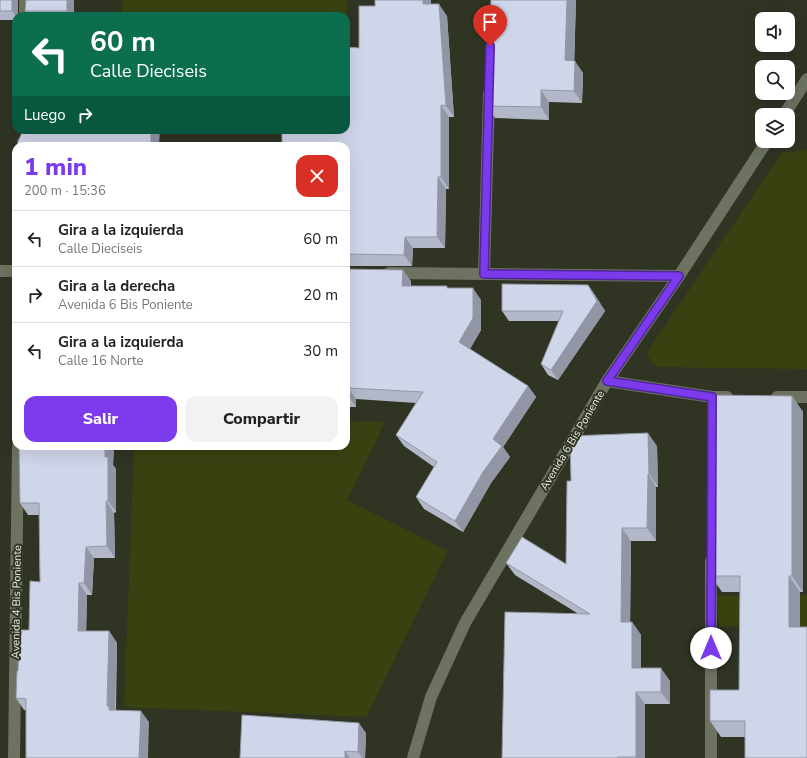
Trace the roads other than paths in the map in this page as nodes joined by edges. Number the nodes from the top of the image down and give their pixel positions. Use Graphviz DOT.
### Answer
graph roads {
  1 [pos="25,0"];
  2 [pos="25,12"];
  3 [pos="489,78"];
  4 [pos="807,79"];
  5 [pos="788,108"];
  6 [pos="762,148"];
  7 [pos="0,271"];
  8 [pos="12,271"];
  9 [pos="377,273"];
  10 [pos="484,274"];
  11 [pos="679,276"];
  12 [pos="607,381"];
  13 [pos="736,397"];
  14 [pos="767,397"];
  15 [pos="807,397"];
  16 [pos="18,450"];
  17 [pos="711,546"];
  18 [pos="14,758"];
  19 [pos="413,758"];
  20 [pos="711,758"];
  1 -- 2 [label="street"];
  3 -- 10 [label="street"];
  4 -- 5 [label="street"];
  6 -- 11 [label="street, Avenida 6 Bis Poniente"];
  7 -- 8 [label="street"];
  9 -- 10 [label="street"];
  10 -- 11 [label="street"];
  11 -- 12 [label="street, Avenida 6 Bis Poniente"];
  12 -- 13 [label="street"];
  12 -- 19 [label="street, Avenida 6 Bis Poniente"];
  14 -- 15 [label="street"];
  16 -- 18 [label="street, Avenida 4 Bis Poniente"];
  17 -- 20 [label="street"];
}
